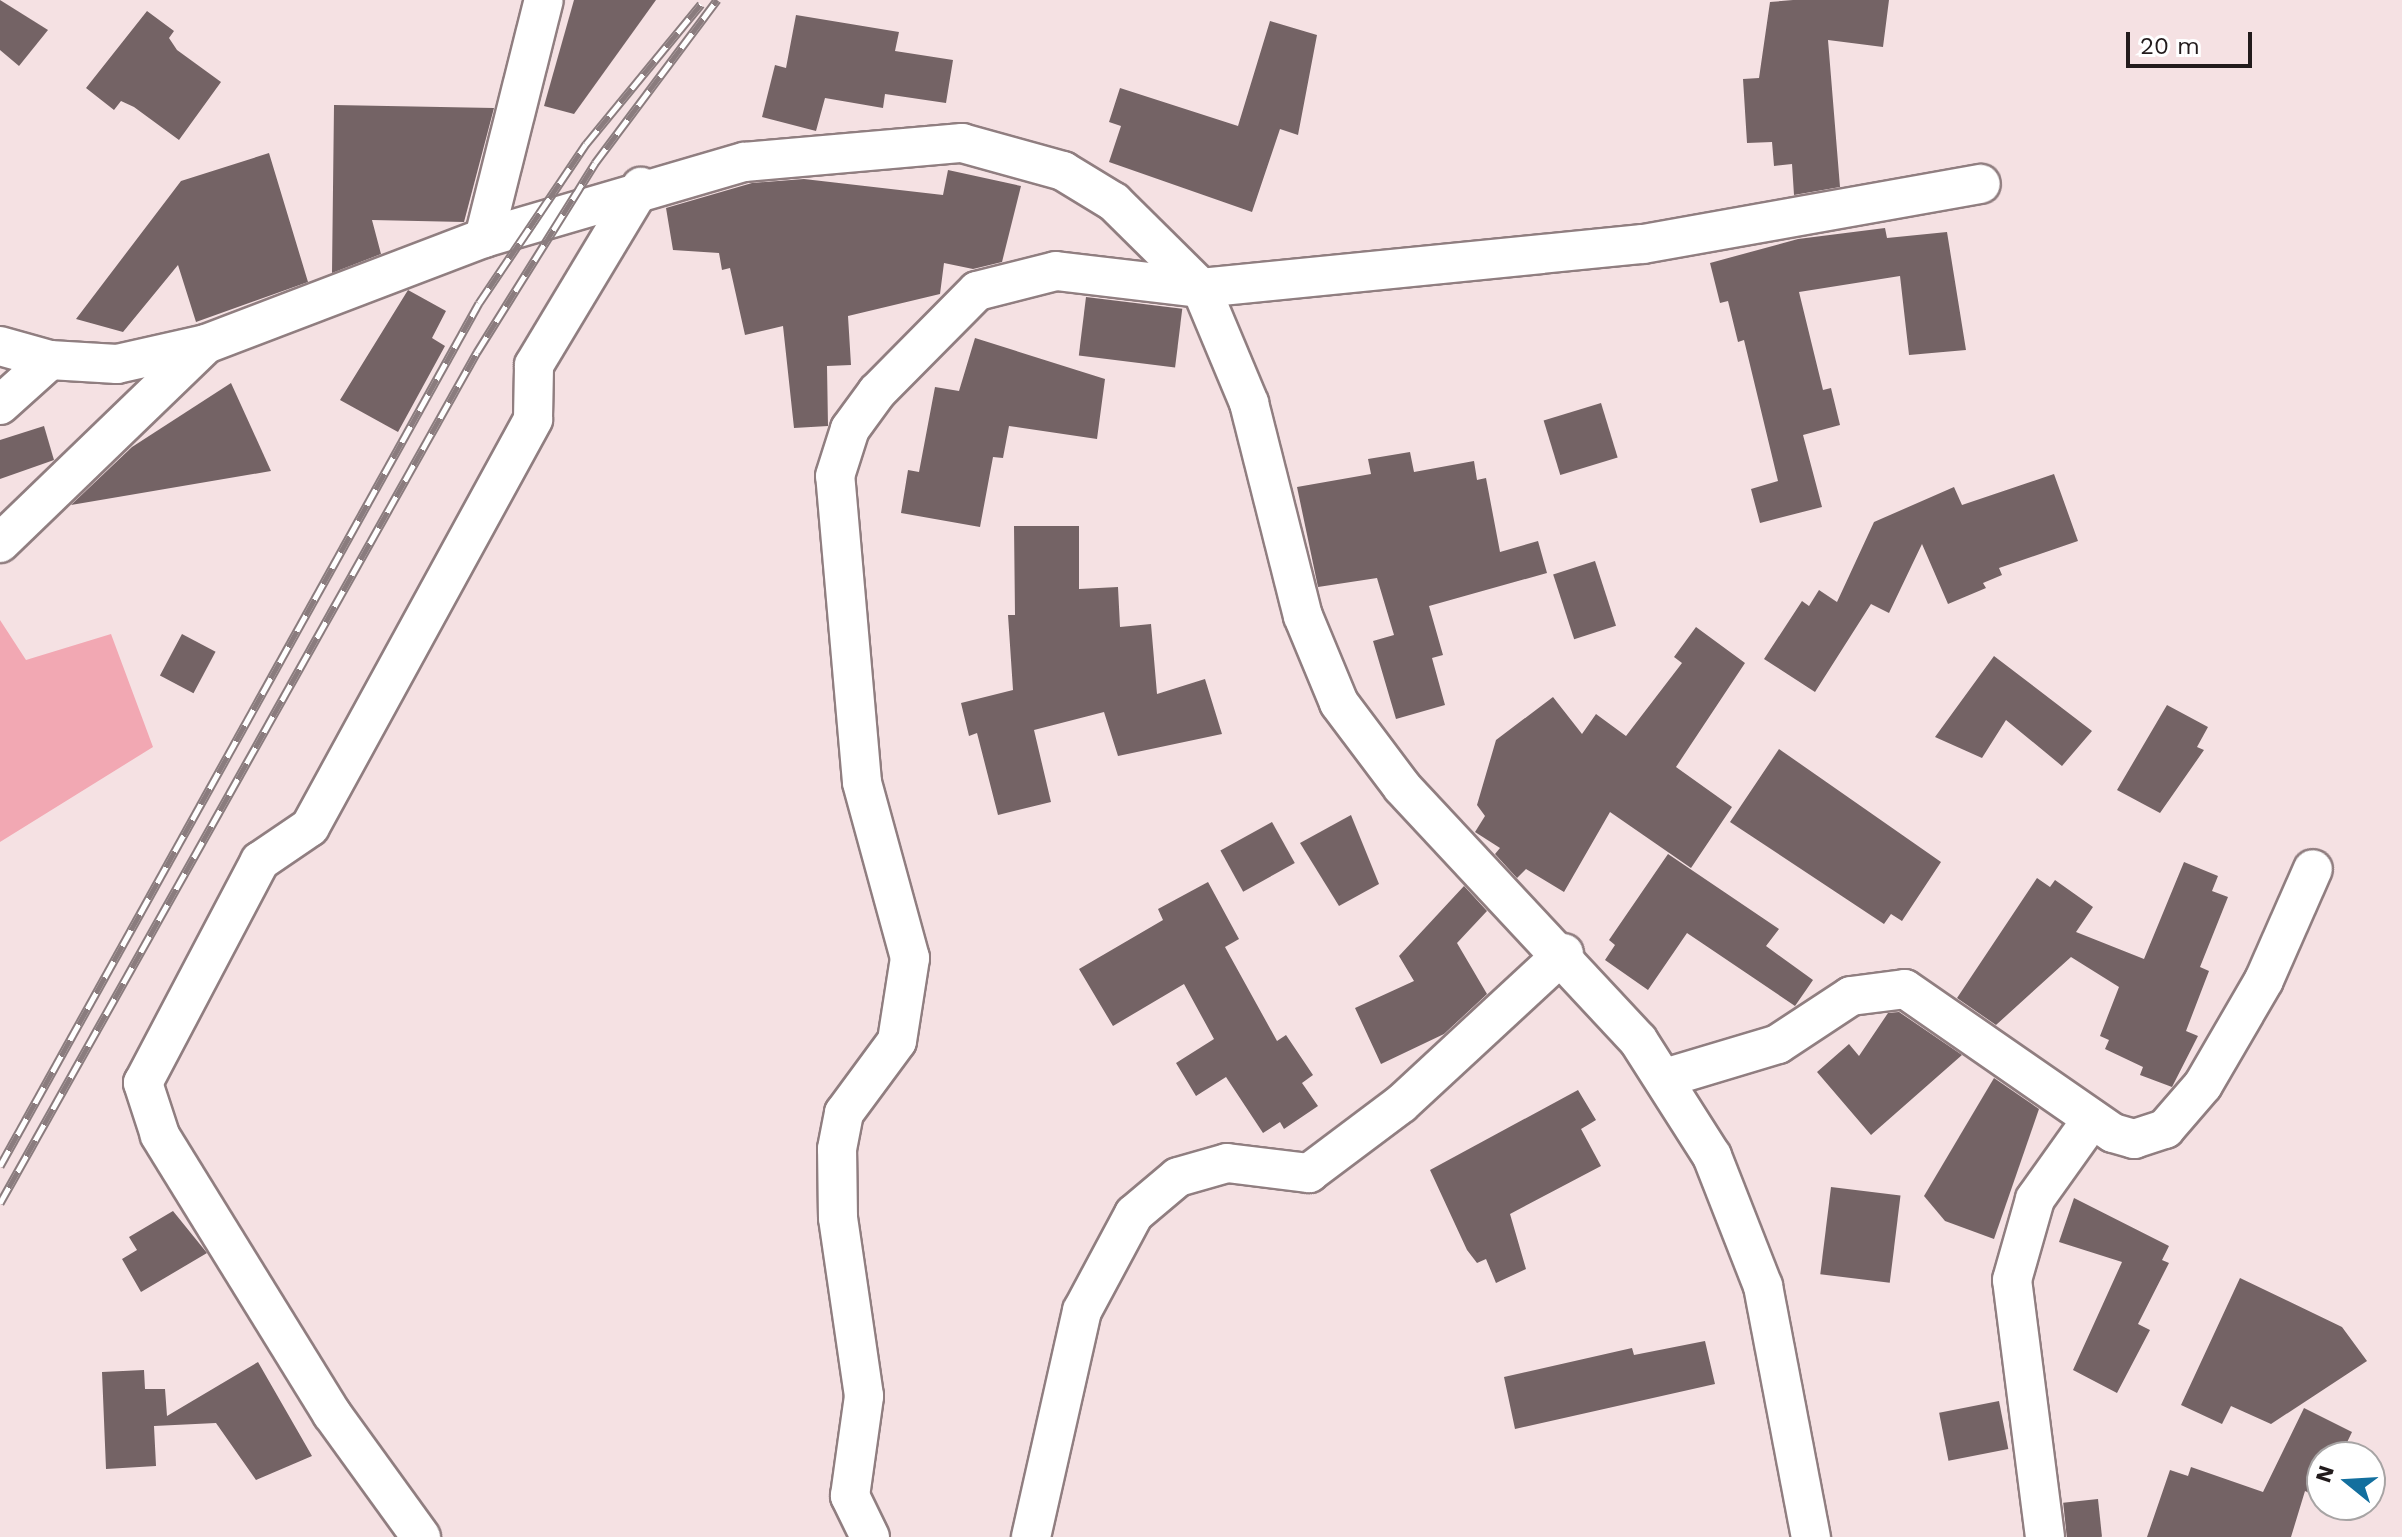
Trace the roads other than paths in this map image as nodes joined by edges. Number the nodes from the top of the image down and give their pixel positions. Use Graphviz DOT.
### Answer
graph roads {
  1 [pos="544,0"];
  2 [pos="1981,184"];
  3 [pos="641,187"];
  4 [pos="484,238"];
  5 [pos="1201,288"];
  6 [pos="206,344"];
  7 [pos="0,346"];
  8 [pos="50,360"];
  9 [pos="0,405"];
  10 [pos="0,543"];
  11 [pos="2313,869"];
  12 [pos="1564,953"];
  13 [pos="1665,1078"];
  14 [pos="2092,1119"];
  15 [pos="421,1537"];
  16 [pos="870,1537"];
  17 [pos="1031,1537"];
  18 [pos="1811,1537"];
  19 [pos="2045,1537"];
  1 -- 4 [label="street"];
  2 -- 5 [label="street"];
  3 -- 4 [label="street"];
  3 -- 5 [label="street"];
  3 -- 15 [label="street"];
  4 -- 6 [label="street"];
  5 -- 12 [label="street"];
  5 -- 16 [label="street"];
  6 -- 8 [label="street"];
  6 -- 10 [label="street"];
  7 -- 8 [label="street"];
  8 -- 9 [label="street"];
  11 -- 14 [label="street"];
  12 -- 13 [label="street"];
  12 -- 17 [label="street"];
  13 -- 14 [label="street"];
  13 -- 18 [label="street"];
  14 -- 19 [label="street"];
}
